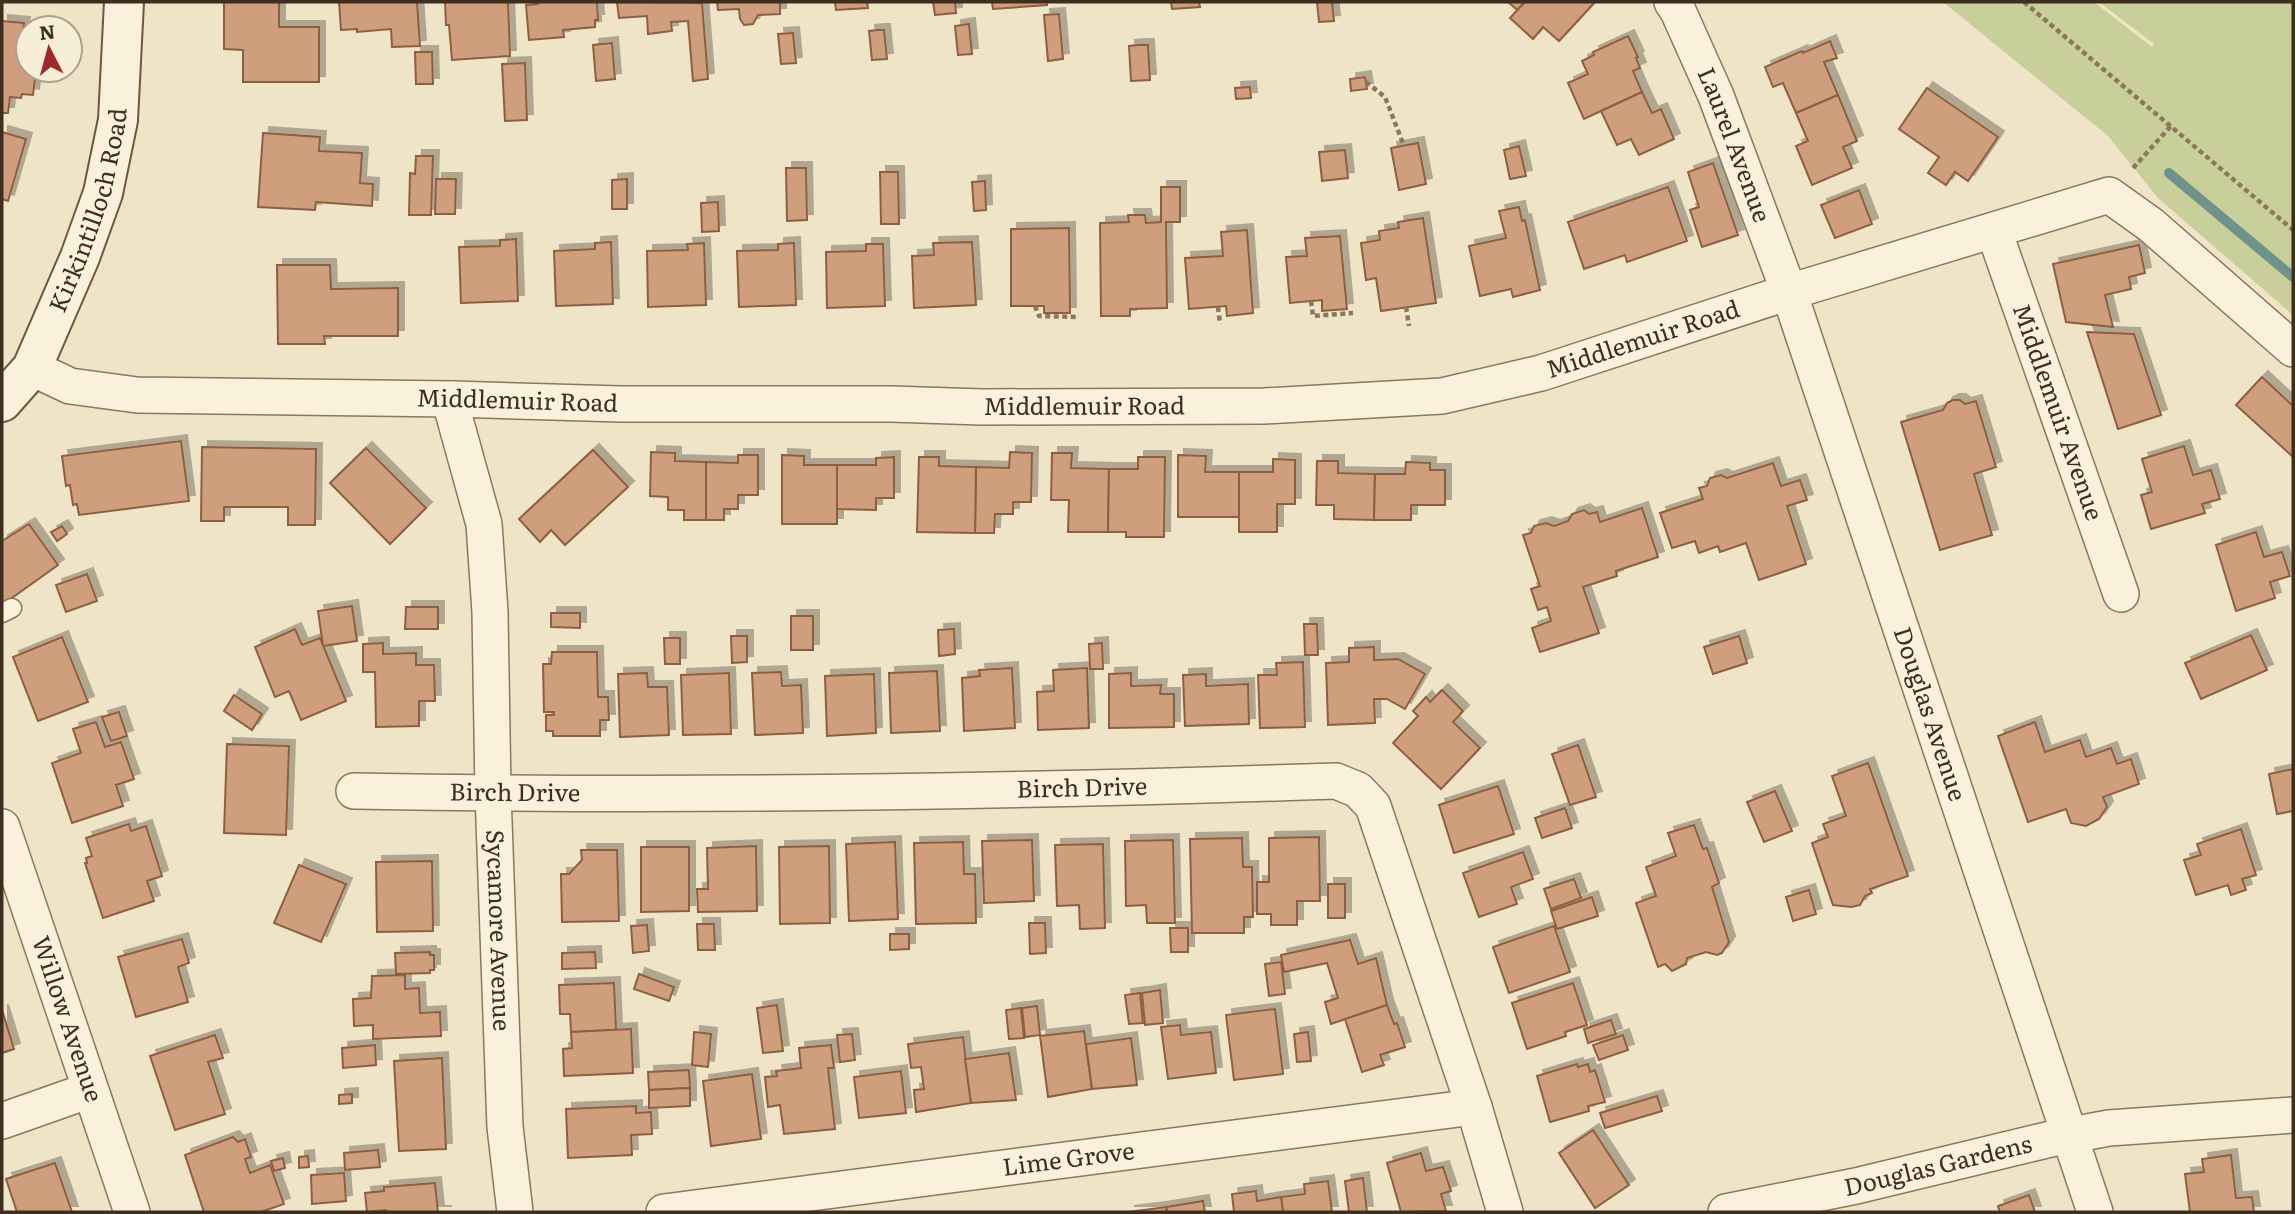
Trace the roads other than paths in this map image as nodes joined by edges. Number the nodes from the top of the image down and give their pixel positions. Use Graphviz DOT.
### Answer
graph roads {
  1 [pos="124,2"];
  2 [pos="1672,2"];
  3 [pos="1994,231"];
  4 [pos="1789,292"];
  5 [pos="2293,349"];
  6 [pos="33,368"];
  7 [pos="453,399"];
  8 [pos="2,402"];
  9 [pos="2121,594"];
  10 [pos="354,791"];
  11 [pos="493,793"];
  12 [pos="2,827"];
  13 [pos="90,1090"];
  14 [pos="1474,1107"];
  15 [pos="2293,1115"];
  16 [pos="2,1121"];
  17 [pos="2068,1135"];
  18 [pos="132,1212"];
  19 [pos="515,1212"];
  20 [pos="664,1212"];
  21 [pos="1505,1212"];
  22 [pos="1726,1212"];
  23 [pos="2095,1212"];
  1 -- 6 [label="main road, Kirkintilloch Road"];
  2 -- 4 [label="street, Laurel Avenue"];
  3 -- 4 [label="street, Middlemuir Road"];
  3 -- 5 [label="street, Middlemuir Road"];
  3 -- 9 [label="street, Middlemuir Avenue"];
  4 -- 7 [label="street, Middlemuir Road"];
  4 -- 17 [label="street, Douglas Avenue"];
  6 -- 7 [label="street, Middlemuir Road"];
  6 -- 8 [label="main road, Kirkintilloch Road"];
  7 -- 11 [label="street, Sycamore Avenue"];
  10 -- 11 [label="street, Birch Drive"];
  11 -- 14 [label="street, Birch Drive"];
  11 -- 19 [label="street, Sycamore Avenue"];
  12 -- 13 [label="street, Willow Avenue"];
  13 -- 16 [label="street"];
  13 -- 18 [label="street, Willow Avenue"];
  14 -- 20 [label="street, Lime Grove"];
  14 -- 21 [label="street, Birch Drive"];
  15 -- 17 [label="street"];
  17 -- 22 [label="street, Douglas Gardens"];
  17 -- 23 [label="street, Douglas Avenue"];
}
